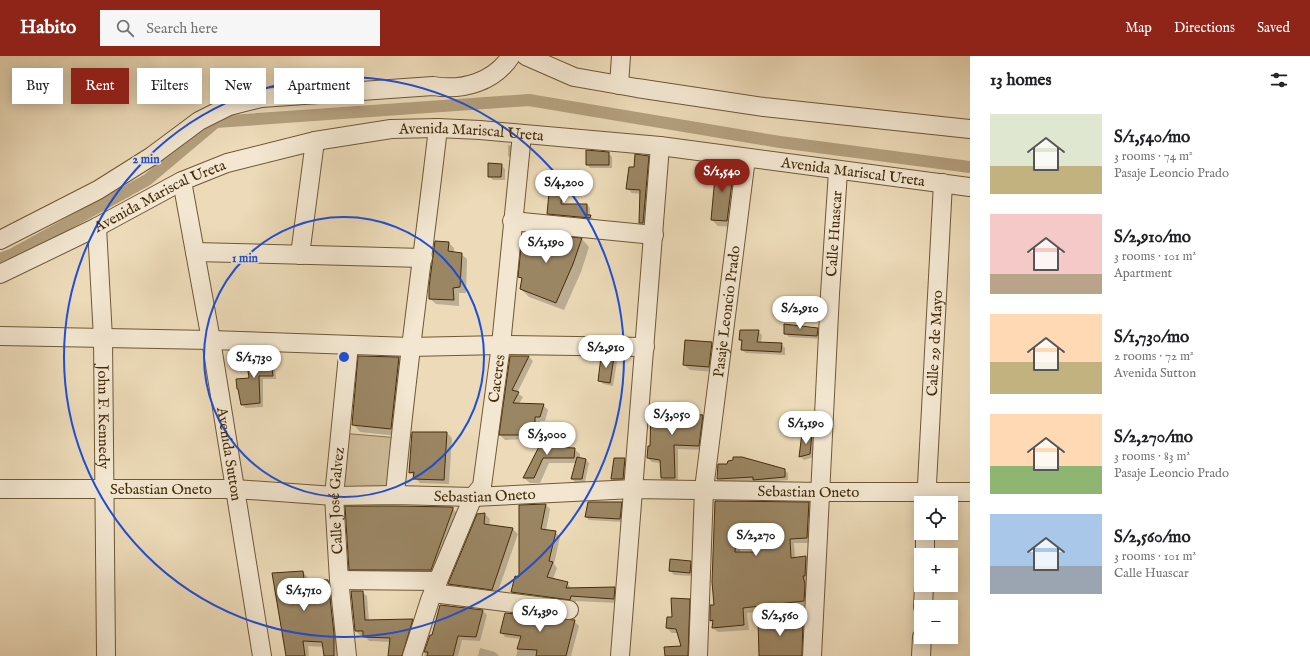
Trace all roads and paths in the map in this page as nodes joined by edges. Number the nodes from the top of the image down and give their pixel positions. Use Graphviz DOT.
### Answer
graph roads {
  1 [pos="511,56"];
  2 [pos="526,56"];
  3 [pos="621,56"];
  4 [pos="619,85"];
  5 [pos="438,128"];
  6 [pos="970,129"];
  7 [pos="522,134"];
  8 [pos="315,141"];
  9 [pos="660,146"];
  10 [pos="746,158"];
  11 [pos="838,171"];
  12 [pos="182,181"];
  13 [pos="943,183"];
  14 [pos="970,186"];
  15 [pos="512,221"];
  16 [pos="97,227"];
  17 [pos="654,235"];
  18 [pos="0,240"];
  19 [pos="195,252"];
  20 [pos="300,255"];
  21 [pos="423,258"];
  22 [pos="0,274"];
  23 [pos="0,336"];
  24 [pos="103,338"];
  25 [pos="212,340"];
  26 [pos="349,345"];
  27 [pos="501,345"];
  28 [pos="410,347"];
  29 [pos="645,347"];
  30 [pos="0,489"];
  31 [pos="236,489"];
  32 [pos="633,489"];
  33 [pos="704,489"];
  34 [pos="105,490"];
  35 [pos="820,492"];
  36 [pos="970,492"];
  37 [pos="395,495"];
  38 [pos="334,496"];
  39 [pos="927,496"];
  40 [pos="941,496"];
  41 [pos="473,497"];
  42 [pos="914,497"];
  43 [pos="339,580"];
  44 [pos="435,587"];
  45 [pos="569,610"];
  46 [pos="922,644"];
  47 [pos="106,656"];
  48 [pos="262,656"];
  49 [pos="347,656"];
  50 [pos="412,656"];
  51 [pos="620,656"];
  52 [pos="698,656"];
  53 [pos="812,656"];
  54 [pos="921,656"];
  1 -- 18 [label="street"];
  2 -- 4 [label="street"];
  3 -- 4 [label="street"];
  4 -- 6 [label="street"];
  5 -- 7 [label="street, Avenida Mariscal Ureta"];
  5 -- 8 [label="street, Avenida Mariscal Ureta"];
  5 -- 21 [label="street"];
  7 -- 9 [label="street, Avenida Mariscal Ureta"];
  7 -- 15 [label="street, Caceres"];
  8 -- 12 [label="street, Avenida Mariscal Ureta"];
  8 -- 20 [label="street"];
  9 -- 10 [label="street, Avenida Mariscal Ureta"];
  9 -- 17 [label="street"];
  10 -- 11 [label="street, Avenida Mariscal Ureta"];
  10 -- 33 [label="street, Pasaje Leoncio Prado"];
  11 -- 13 [label="street, Avenida Mariscal Ureta"];
  11 -- 35 [label="street, Calle Huascar"];
  12 -- 16 [label="street, Avenida Mariscal Ureta"];
  12 -- 19 [label="street, Avenida Sutton"];
  13 -- 14 [label="street, Avenida Mariscal Ureta"];
  13 -- 39 [label="street, Calle 29 de Mayo"];
  15 -- 17 [label="street"];
  15 -- 27 [label="street, Caceres"];
  16 -- 22 [label="street, Avenida Mariscal Ureta"];
  16 -- 24 [label="street, John F. Kennedy"];
  17 -- 29 [label="street"];
  19 -- 20 [label="street"];
  19 -- 25 [label="street, Avenida Sutton"];
  20 -- 21 [label="street"];
  21 -- 28 [label="street"];
  23 -- 24 [label="street"];
  24 -- 25 [label="street"];
  24 -- 34 [label="street, John F. Kennedy"];
  25 -- 26 [label="street"];
  25 -- 31 [label="street, Avenida Sutton"];
  26 -- 28 [label="street"];
  26 -- 38 [label="street, Calle José Galvez"];
  27 -- 28 [label="street"];
  27 -- 29 [label="street"];
  27 -- 41 [label="street, Caceres"];
  28 -- 37 [label="street"];
  29 -- 32 [label="street"];
  30 -- 34 [label="street, Sebastian Oneto"];
  31 -- 34 [label="street, Sebastian Oneto"];
  31 -- 38 [label="street, Sebastian Oneto"];
  31 -- 48 [label="street, Avenida Sutton"];
  32 -- 33 [label="street, Sebastian Oneto"];
  32 -- 41 [label="street, Sebastian Oneto"];
  32 -- 51 [label="street"];
  33 -- 35 [label="street, Sebastian Oneto"];
  33 -- 52 [label="street, Pasaje Leoncio Prado"];
  34 -- 47 [label="street, John F. Kennedy"];
  35 -- 42 [label="street, Sebastian Oneto"];
  35 -- 53 [label="street, Calle Huascar"];
  36 -- 40 [label="street, Sebastian Oneto"];
  37 -- 38 [label="street, Sebastian Oneto"];
  37 -- 41 [label="street, Sebastian Oneto"];
  38 -- 43 [label="street, Calle José Galvez"];
  41 -- 44 [label="street, Caceres"];
  43 -- 44 [label="street"];
  43 -- 49 [label="street, Calle José Galvez"];
  44 -- 45 [label="street"];
  44 -- 50 [label="street, Caceres"];
  46 -- 54 [label="street"];
}
